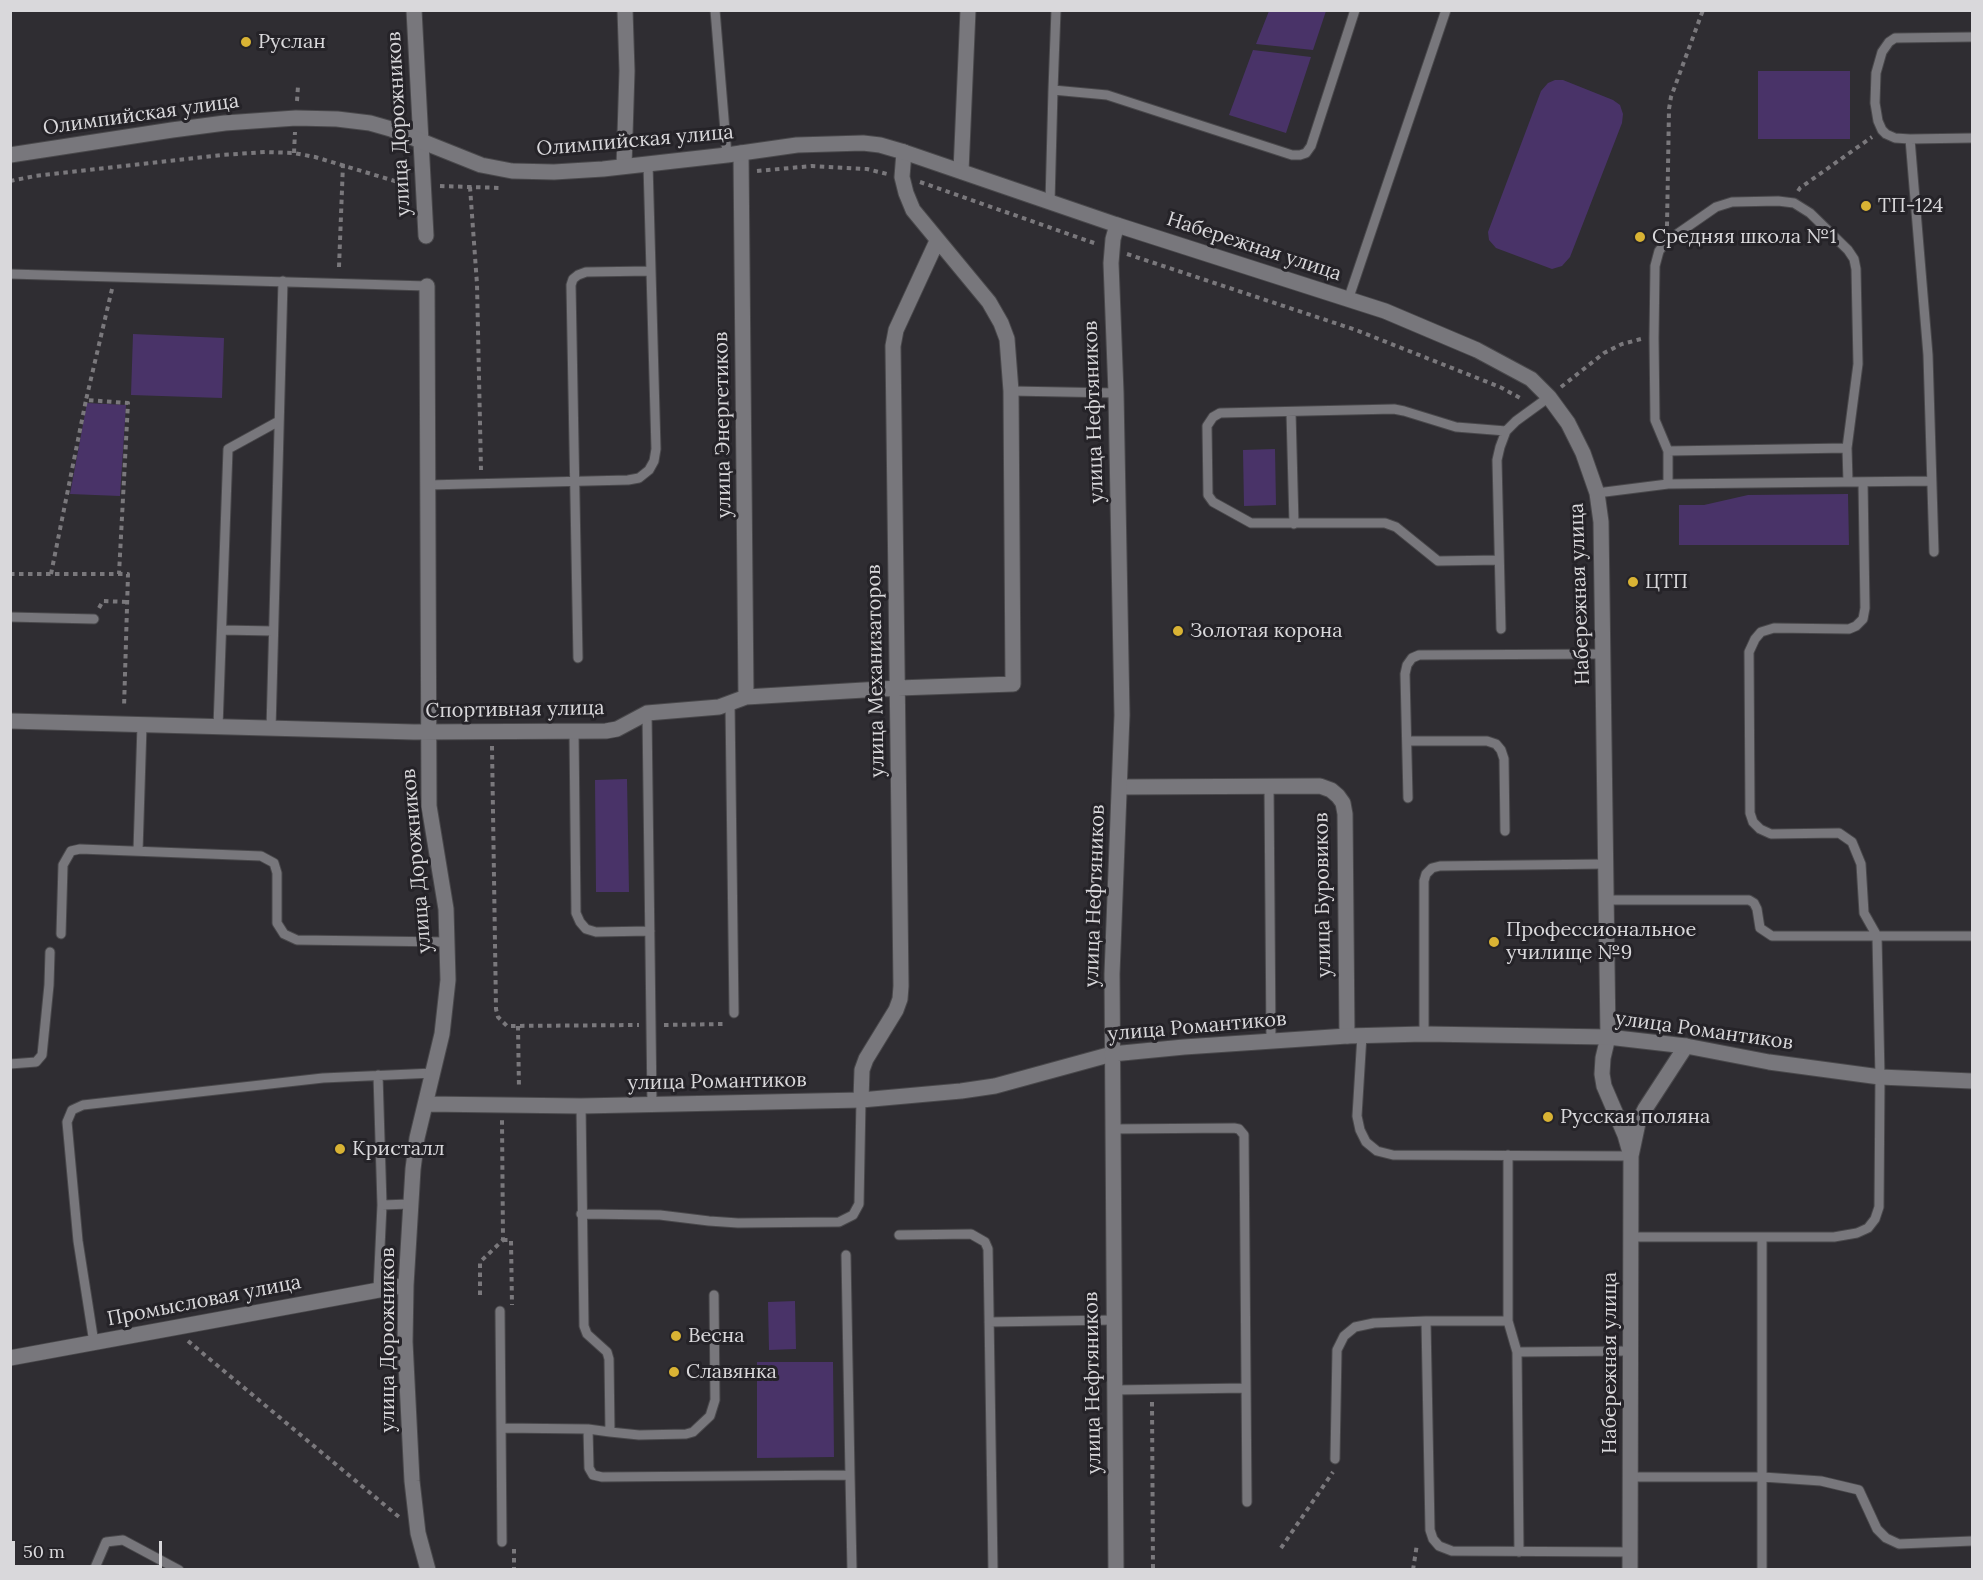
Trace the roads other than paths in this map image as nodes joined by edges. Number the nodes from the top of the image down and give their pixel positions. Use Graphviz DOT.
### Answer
graph roads {
  1 [pos="414,10"];
  2 [pos="625,10"];
  3 [pos="715,10"];
  4 [pos="968,10"];
  5 [pos="1056,10"];
  6 [pos="1355,10"];
  7 [pos="1446,10"];
  8 [pos="1972,37"];
  9 [pos="1053,90"];
  10 [pos="1972,138"];
  11 [pos="1911,139"];
  12 [pos="422,141"];
  13 [pos="904,152"];
  14 [pos="10,154"];
  15 [pos="734,154"];
  16 [pos="648,164"];
  17 [pos="624,166"];
  18 [pos="961,171"];
  19 [pos="1050,202"];
  20 [pos="1117,225"];
  21 [pos="426,236"];
  22 [pos="937,241"];
  23 [pos="651,271"];
  24 [pos="10,274"];
  25 [pos="283,281"];
  26 [pos="427,286"];
  27 [pos="1348,300"];
  28 [pos="1011,391"];
  29 [pos="1116,393"];
  30 [pos="1549,397"];
  31 [pos="1291,412"];
  32 [pos="279,421"];
  33 [pos="1506,431"];
  34 [pos="1847,448"];
  35 [pos="1668,452"];
  36 [pos="575,481"];
  37 [pos="1931,481"];
  38 [pos="1848,482"];
  39 [pos="1863,482"];
  40 [pos="428,484"];
  41 [pos="1668,484"];
  42 [pos="1597,493"];
  43 [pos="1294,524"];
  44 [pos="1934,552"];
  45 [pos="1499,560"];
  46 [pos="10,617"];
  47 [pos="94,619"];
  48 [pos="1501,629"];
  49 [pos="222,630"];
  50 [pos="273,631"];
  51 [pos="1604,654"];
  52 [pos="578,658"];
  53 [pos="898,688"];
  54 [pos="746,697"];
  55 [pos="730,704"];
  56 [pos="647,713"];
  57 [pos="10,721"];
  58 [pos="142,725"];
  59 [pos="218,727"];
  60 [pos="271,729"];
  61 [pos="429,732"];
  62 [pos="574,732"];
  63 [pos="1407,741"];
  64 [pos="1269,786"];
  65 [pos="1120,787"];
  66 [pos="1408,798"];
  67 [pos="1505,831"];
  68 [pos="138,851"];
  69 [pos="1607,864"];
  70 [pos="1607,900"];
  71 [pos="650,931"];
  72 [pos="61,934"];
  73 [pos="1877,936"];
  74 [pos="1972,936"];
  75 [pos="448,942"];
  76 [pos="50,952"];
  77 [pos="734,1013"];
  78 [pos="1424,1034"];
  79 [pos="1355,1035"];
  80 [pos="1608,1037"];
  81 [pos="1271,1041"];
  82 [pos="1686,1046"];
  83 [pos="1112,1054"];
  84 [pos="10,1064"];
  85 [pos="434,1073"];
  86 [pos="378,1075"];
  87 [pos="1880,1077"];
  88 [pos="1972,1081"];
  89 [pos="861,1100"];
  90 [pos="426,1104"];
  91 [pos="651,1105"];
  92 [pos="581,1106"];
  93 [pos="1112,1129"];
  94 [pos="1508,1155"];
  95 [pos="1631,1156"];
  96 [pos="410,1204"];
  97 [pos="382,1205"];
  98 [pos="581,1214"];
  99 [pos="899,1235"];
  100 [pos="1631,1237"];
  101 [pos="1762,1237"];
  102 [pos="846,1255"];
  103 [pos="406,1285"];
  104 [pos="378,1290"];
  105 [pos="714,1295"];
  106 [pos="500,1311"];
  107 [pos="1114,1320"];
  108 [pos="1508,1321"];
  109 [pos="989,1322"];
  110 [pos="1426,1322"];
  111 [pos="94,1343"];
  112 [pos="1630,1351"];
  113 [pos="1517,1352"];
  114 [pos="10,1358"];
  115 [pos="1246,1388"];
  116 [pos="1114,1390"];
  117 [pos="501,1428"];
  118 [pos="588,1428"];
  119 [pos="610,1432"];
  120 [pos="1335,1459"];
  121 [pos="850,1475"];
  122 [pos="1630,1477"];
  123 [pos="1763,1477"];
  124 [pos="1247,1502"];
  125 [pos="1972,1541"];
  126 [pos="502,1542"];
  127 [pos="1520,1552"];
  128 [pos="1630,1552"];
  129 [pos="94,1569"];
  130 [pos="179,1569"];
  131 [pos="428,1569"];
  132 [pos="852,1569"];
  133 [pos="993,1569"];
  134 [pos="1116,1569"];
  135 [pos="1630,1569"];
  136 [pos="1762,1569"];
  1 -- 12 [label="street, улица Дорожников"];
  2 -- 17 [label="street"];
  3 -- 15 [label="lane"];
  4 -- 18 [label="street"];
  5 -- 9 [label="lane"];
  6 -- 9 [label="lane"];
  7 -- 27 [label="lane"];
  8 -- 11 [label="lane"];
  9 -- 19 [label="lane"];
  10 -- 11 [label="lane"];
  11 -- 37 [label="lane"];
  12 -- 14 [label="street, Олимпийская улица"];
  12 -- 17 [label="street, Олимпийская улица"];
  12 -- 21 [label="street, улица Дорожников"];
  13 -- 15 [label="street, Олимпийская улица"];
  13 -- 18 [label="street, Олимпийская улица"];
  13 -- 22 [label="street"];
  15 -- 16 [label="street, Олимпийская улица"];
  15 -- 54 [label="street, улица Энергетиков"];
  16 -- 17 [label="street, Олимпийская улица"];
  16 -- 23 [label="lane"];
  18 -- 19 [label="street, Олимпийская улица"];
  19 -- 20 [label="street, Олимпийская улица"];
  20 -- 27 [label="street, Набережная улица"];
  20 -- 29 [label="street, улица Нефтяников"];
  22 -- 28 [label="street"];
  22 -- 53 [label="street, улица Механизаторов"];
  23 -- 36 [label="lane"];
  23 -- 36 [label="lane"];
  24 -- 25 [label="lane"];
  25 -- 26 [label="lane"];
  25 -- 32 [label="lane"];
  26 -- 40 [label="street, улица Дорожников"];
  27 -- 30 [label="street, Набережная улица"];
  28 -- 29 [label="lane"];
  28 -- 53 [label="street, Спортивная улица"];
  29 -- 65 [label="street, улица Нефтяников"];
  30 -- 33 [label="lane"];
  30 -- 42 [label="street, Набережная улица"];
  31 -- 33 [label="lane"];
  31 -- 43 [label="lane"];
  31 -- 43 [label="lane"];
  32 -- 49 [label="lane"];
  32 -- 50 [label="lane"];
  33 -- 45 [label="lane"];
  34 -- 35 [label="lane"];
  34 -- 35 [label="lane"];
  34 -- 38 [label="lane"];
  35 -- 41 [label="lane"];
  36 -- 40 [label="lane"];
  36 -- 52 [label="lane"];
  37 -- 39 [label="lane"];
  37 -- 44 [label="lane"];
  38 -- 39 [label="lane"];
  38 -- 41 [label="lane"];
  39 -- 73 [label="lane"];
  40 -- 61 [label="street, улица Дорожников"];
  41 -- 42 [label="lane"];
  42 -- 51 [label="street, Набережная улица"];
  43 -- 45 [label="lane"];
  45 -- 48 [label="lane"];
  46 -- 47 [label="lane"];
  49 -- 50 [label="lane"];
  49 -- 59 [label="lane"];
  50 -- 60 [label="lane"];
  51 -- 63 [label="lane"];
  51 -- 69 [label="street, Набережная улица"];
  53 -- 54 [label="street, Спортивная улица"];
  53 -- 89 [label="street, улица Механизаторов"];
  54 -- 55 [label="street, Спортивная улица"];
  55 -- 56 [label="street, Спортивная улица"];
  55 -- 77 [label="lane"];
  56 -- 62 [label="street, Спортивная улица"];
  56 -- 71 [label="lane"];
  57 -- 58 [label="street, Спортивная улица"];
  58 -- 59 [label="street, Спортивная улица"];
  58 -- 68 [label="lane"];
  59 -- 60 [label="street, Спортивная улица"];
  60 -- 61 [label="street, Спортивная улица"];
  61 -- 62 [label="street, Спортивная улица"];
  61 -- 75 [label="street, улица Дорожников"];
  62 -- 71 [label="lane"];
  63 -- 66 [label="lane"];
  63 -- 67 [label="lane"];
  64 -- 65 [label="street, улица Буровиков"];
  64 -- 79 [label="street, улица Буровиков"];
  64 -- 81 [label="lane"];
  65 -- 83 [label="street, улица Нефтяников"];
  68 -- 72 [label="lane"];
  68 -- 75 [label="lane"];
  69 -- 70 [label="street, Набережная улица"];
  69 -- 78 [label="lane"];
  70 -- 73 [label="lane"];
  70 -- 80 [label="street, Набережная улица"];
  71 -- 91 [label="lane"];
  73 -- 74 [label="lane"];
  73 -- 87 [label="lane"];
  75 -- 85 [label="street, улица Дорожников"];
  76 -- 84 [label="lane"];
  78 -- 79 [label="street, улица Романтиков"];
  78 -- 80 [label="street, улица Романтиков"];
  79 -- 81 [label="street, улица Романтиков"];
  79 -- 94 [label="lane"];
  80 -- 82 [label="street, улица Романтиков"];
  80 -- 95 [label="street, Набережная улица"];
  81 -- 83 [label="street, улица Романтиков"];
  82 -- 87 [label="street, улица Романтиков"];
  82 -- 95 [label="street, Набережная улица"];
  83 -- 89 [label="street, улица Романтиков"];
  83 -- 93 [label="street, улица Нефтяников"];
  85 -- 86 [label="lane"];
  85 -- 90 [label="street, улица Дорожников"];
  86 -- 97 [label="lane"];
  86 -- 111 [label="lane"];
  87 -- 88 [label="street, улица Романтиков"];
  87 -- 101 [label="lane"];
  89 -- 91 [label="street, улица Романтиков"];
  89 -- 98 [label="lane"];
  90 -- 92 [label="street, улица Романтиков"];
  90 -- 96 [label="street, улица Дорожников"];
  91 -- 92 [label="street, улица Романтиков"];
  92 -- 98 [label="lane"];
  93 -- 107 [label="street, улица Нефтяников"];
  93 -- 115 [label="lane"];
  94 -- 95 [label="lane"];
  94 -- 108 [label="lane"];
  95 -- 100 [label="street, Набережная улица"];
  96 -- 97 [label="lane"];
  96 -- 103 [label="street, улица Дорожников"];
  97 -- 104 [label="lane"];
  98 -- 119 [label="lane"];
  99 -- 109 [label="lane"];
  100 -- 101 [label="lane"];
  100 -- 112 [label="street, Набережная улица"];
  101 -- 123 [label="lane"];
  102 -- 121 [label="lane"];
  103 -- 104 [label="street, Промысловая улица"];
  103 -- 131 [label="street, улица Дорожников"];
  104 -- 111 [label="street, Промысловая улица"];
  105 -- 119 [label="lane"];
  106 -- 117 [label="lane"];
  107 -- 109 [label="lane"];
  107 -- 116 [label="street, улица Нефтяников"];
  108 -- 110 [label="lane"];
  108 -- 113 [label="lane"];
  109 -- 133 [label="lane"];
  110 -- 120 [label="lane"];
  110 -- 127 [label="lane"];
  111 -- 114 [label="street, Промысловая улица"];
  112 -- 113 [label="lane"];
  112 -- 122 [label="street, Набережная улица"];
  113 -- 127 [label="lane"];
  115 -- 116 [label="lane"];
  115 -- 124 [label="lane"];
  116 -- 134 [label="street, улица Нефтяников"];
  117 -- 118 [label="lane"];
  117 -- 126 [label="lane"];
  118 -- 119 [label="lane"];
  118 -- 121 [label="lane"];
  121 -- 132 [label="lane"];
  122 -- 123 [label="lane"];
  122 -- 128 [label="street, Набережная улица"];
  123 -- 125 [label="lane"];
  123 -- 136 [label="lane"];
  127 -- 128 [label="lane"];
  128 -- 135 [label="street, Набережная улица"];
  129 -- 130 [label="lane"];
}
